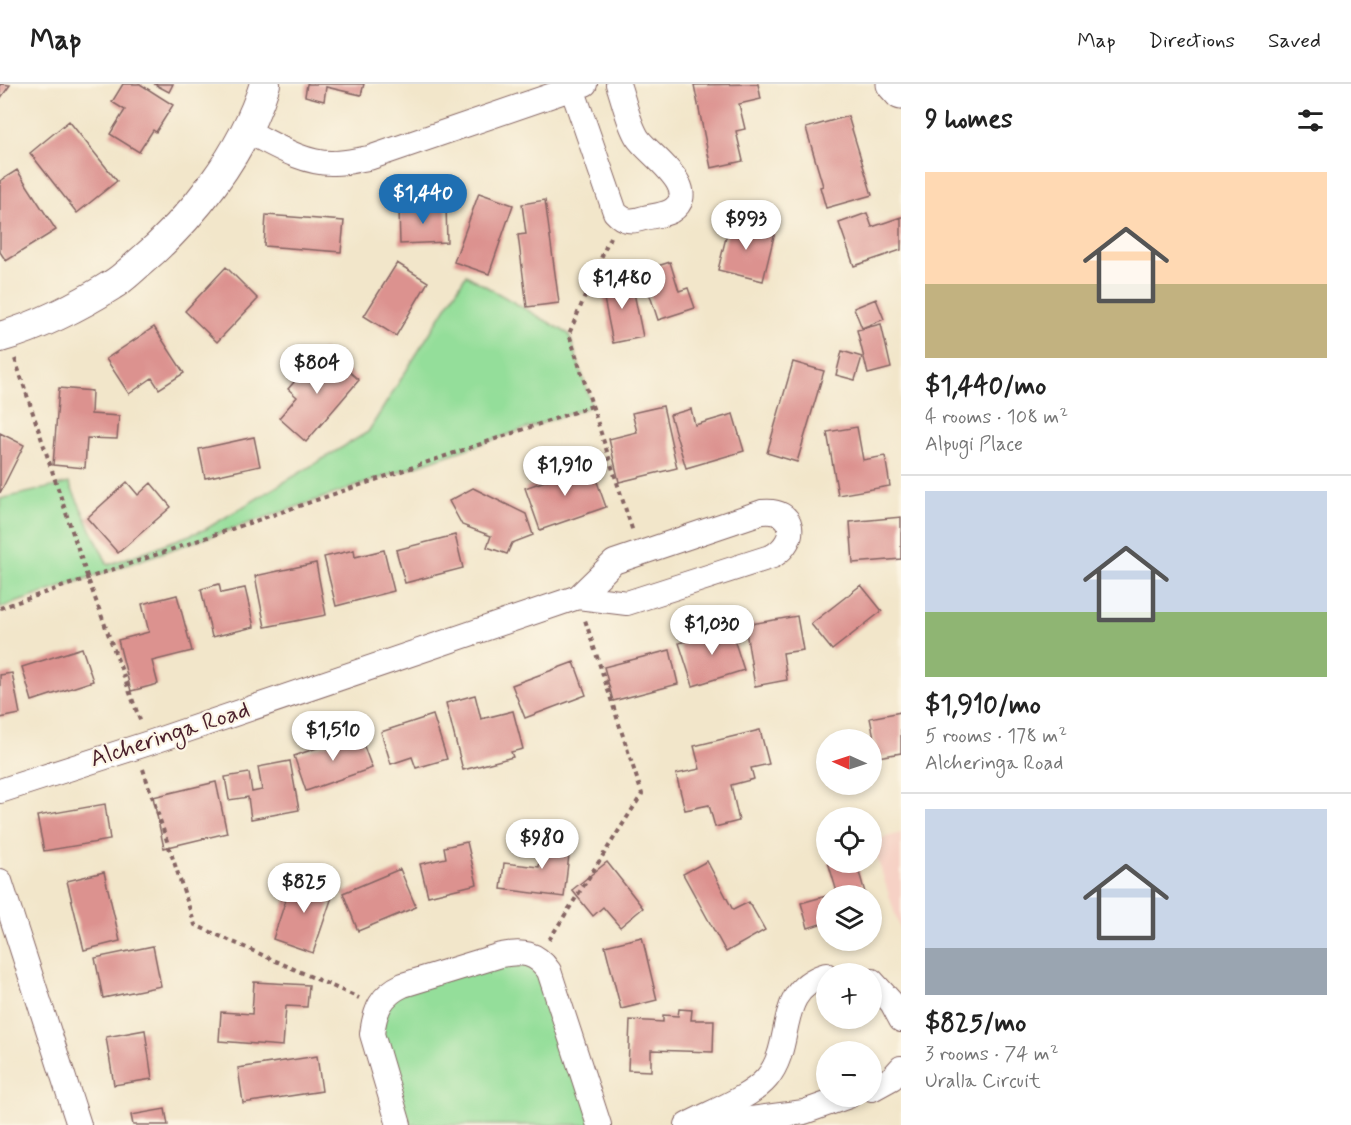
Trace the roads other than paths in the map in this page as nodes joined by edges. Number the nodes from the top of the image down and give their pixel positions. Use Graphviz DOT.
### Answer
graph roads {
  1 [pos="265,84"];
  2 [pos="618,84"];
  3 [pos="893,84"];
  4 [pos="579,86"];
  5 [pos="901,93"];
  6 [pos="246,131"];
  7 [pos="3,336"];
  8 [pos="578,597"];
  9 [pos="0,791"];
  10 [pos="0,881"];
  11 [pos="816,979"];
  12 [pos="882,992"];
  13 [pos="901,1020"];
  14 [pos="901,1068"];
  15 [pos="882,1084"];
  16 [pos="816,1106"];
  17 [pos="79,1125"];
  18 [pos="399,1125"];
  19 [pos="599,1125"];
  20 [pos="687,1125"];
  21 [pos="704,1125"];
  1 -- 6 [label="street"];
  2 -- 4 [label="street"];
  3 -- 5 [label="main road"];
  4 -- 6 [label="street"];
  6 -- 7 [label="street"];
  8 -- 8 [label="street, Alcheringa Road"];
  8 -- 9 [label="street, Alcheringa Road"];
  10 -- 17 [label="street"];
  11 -- 20 [label="street"];
  12 -- 13 [label="street"];
  14 -- 15 [label="street"];
  16 -- 21 [label="street"];
  18 -- 19 [label="street"];
}
